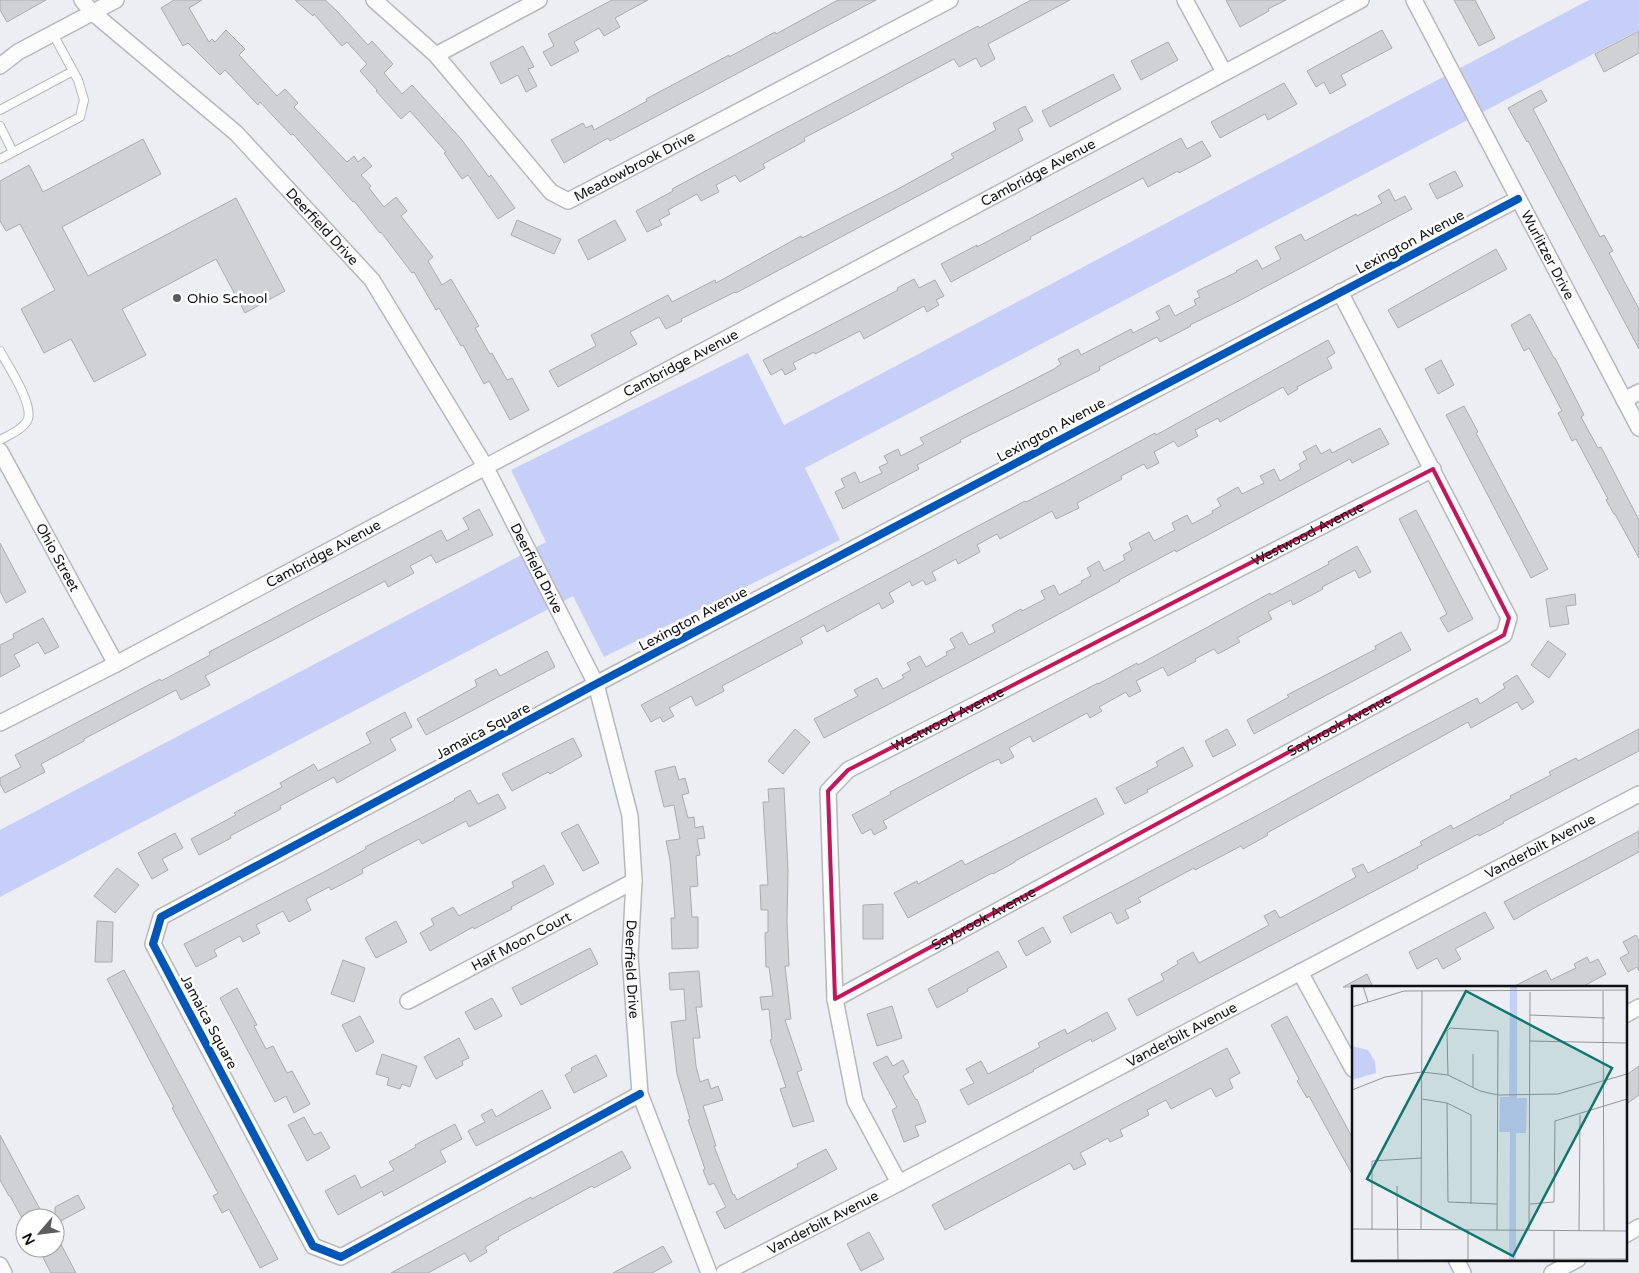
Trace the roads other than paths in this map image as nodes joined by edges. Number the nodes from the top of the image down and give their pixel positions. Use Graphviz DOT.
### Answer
graph roads {
  1 [pos="82,0"];
  2 [pos="116,0"];
  3 [pos="374,0"];
  4 [pos="539,0"];
  5 [pos="950,0"];
  6 [pos="1186,0"];
  7 [pos="1361,0"];
  8 [pos="1414,0"];
  9 [pos="92,12"];
  10 [pos="53,34"];
  11 [pos="436,55"];
  12 [pos="0,66"];
  13 [pos="73,71"];
  14 [pos="1224,72"];
  15 [pos="0,110"];
  16 [pos="0,126"];
  17 [pos="13,152"];
  18 [pos="0,159"];
  19 [pos="1518,199"];
  20 [pos="1340,292"];
  21 [pos="0,351"];
  22 [pos="1639,392"];
  23 [pos="1624,400"];
  24 [pos="1639,428"];
  25 [pos="0,440"];
  26 [pos="0,451"];
  27 [pos="485,466"];
  28 [pos="1433,469"];
  29 [pos="116,664"];
  30 [pos="596,684"];
  31 [pos="0,723"];
  32 [pos="1639,794"];
  33 [pos="634,881"];
  34 [pos="1300,972"];
  35 [pos="835,1000"];
  36 [pos="408,1001"];
  37 [pos="1639,1008"];
  38 [pos="1626,1014"];
  39 [pos="1352,1067"];
  40 [pos="640,1094"];
  41 [pos="899,1183"];
  42 [pos="1639,1227"];
  43 [pos="1626,1234"];
  44 [pos="1456,1260"];
  45 [pos="1576,1260"];
  46 [pos="0,1266"];
  47 [pos="4,1273"];
  48 [pos="709,1273"];
  49 [pos="724,1273"];
  50 [pos="1463,1273"];
  51 [pos="1552,1273"];
  1 -- 9 [label="street, Deerfield Drive"];
  2 -- 9 [label="street"];
  3 -- 11 [label="street, Meadowbrook Drive"];
  4 -- 11 [label="street"];
  5 -- 11 [label="street, Meadowbrook Drive"];
  6 -- 14 [label="street"];
  7 -- 14 [label="street, Cambridge Avenue"];
  8 -- 19 [label="street, Wurlitzer Drive"];
  9 -- 10 [label="street"];
  9 -- 27 [label="street, Deerfield Drive"];
  10 -- 12 [label="street"];
  10 -- 13 [label="lane"];
  13 -- 15 [label="lane"];
  13 -- 17 [label="lane"];
  14 -- 27 [label="street, Cambridge Avenue"];
  16 -- 17 [label="lane"];
  17 -- 18 [label="lane"];
  19 -- 20 [label="street, Lexington Avenue"];
  19 -- 23 [label="street, Wurlitzer Drive"];
  20 -- 28 [label="street, Saybrook Avenue"];
  20 -- 30 [label="street, Lexington Avenue"];
  21 -- 25 [label="lane"];
  22 -- 23 [label="street"];
  23 -- 24 [label="street, Wurlitzer Drive"];
  26 -- 29 [label="street, Ohio Street"];
  27 -- 29 [label="street, Cambridge Avenue"];
  27 -- 30 [label="street, Deerfield Drive"];
  28 -- 35 [label="street, Westwood Avenue"];
  28 -- 35 [label="street, Saybrook Avenue"];
  29 -- 31 [label="street, Cambridge Avenue"];
  30 -- 33 [label="street, Deerfield Drive"];
  30 -- 40 [label="street, Jamaica Square"];
  32 -- 34 [label="street, Vanderbilt Avenue"];
  33 -- 36 [label="street, Half Moon Court"];
  33 -- 40 [label="street, Deerfield Drive"];
  34 -- 39 [label="street"];
  34 -- 41 [label="street, Vanderbilt Avenue"];
  35 -- 41 [label="street, Westwood Avenue"];
  37 -- 38 [label="street"];
  40 -- 48 [label="street, Deerfield Drive"];
  41 -- 49 [label="street, Vanderbilt Avenue"];
  42 -- 43 [label="street"];
  44 -- 50 [label="street"];
  45 -- 51 [label="street"];
  46 -- 47 [label="street"];
}
